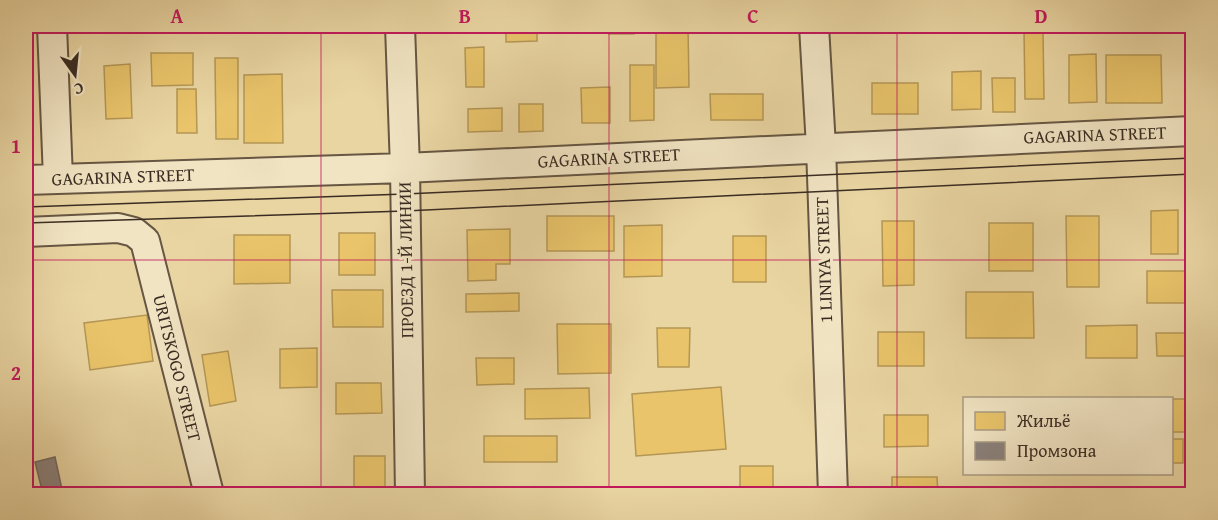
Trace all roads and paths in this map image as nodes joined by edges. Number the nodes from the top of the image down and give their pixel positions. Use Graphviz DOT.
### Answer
graph roads {
  1 [pos="52,26"];
  2 [pos="400,26"];
  3 [pos="814,26"];
  4 [pos="1192,131"];
  5 [pos="821,147"];
  6 [pos="405,168"];
  7 [pos="58,179"];
  8 [pos="26,180"];
  9 [pos="26,232"];
  10 [pos="209,495"];
  11 [pos="410,495"];
  12 [pos="833,495"];
  1 -- 7 [label="street"];
  2 -- 6 [label="street, ПРОЕЗД 1-Й ЛИНИИ"];
  3 -- 5 [label="street, 1 LINIYA STREET"];
  4 -- 5 [label="street, GAGARINA STREET"];
  5 -- 6 [label="street, GAGARINA STREET"];
  5 -- 12 [label="street, 1 LINIYA STREET"];
  6 -- 7 [label="street, GAGARINA STREET"];
  6 -- 11 [label="street, ПРОЕЗД 1-Й ЛИНИИ"];
  7 -- 8 [label="street, GAGARINA STREET"];
  9 -- 10 [label="street, URITSKOGO STREET"];
}
